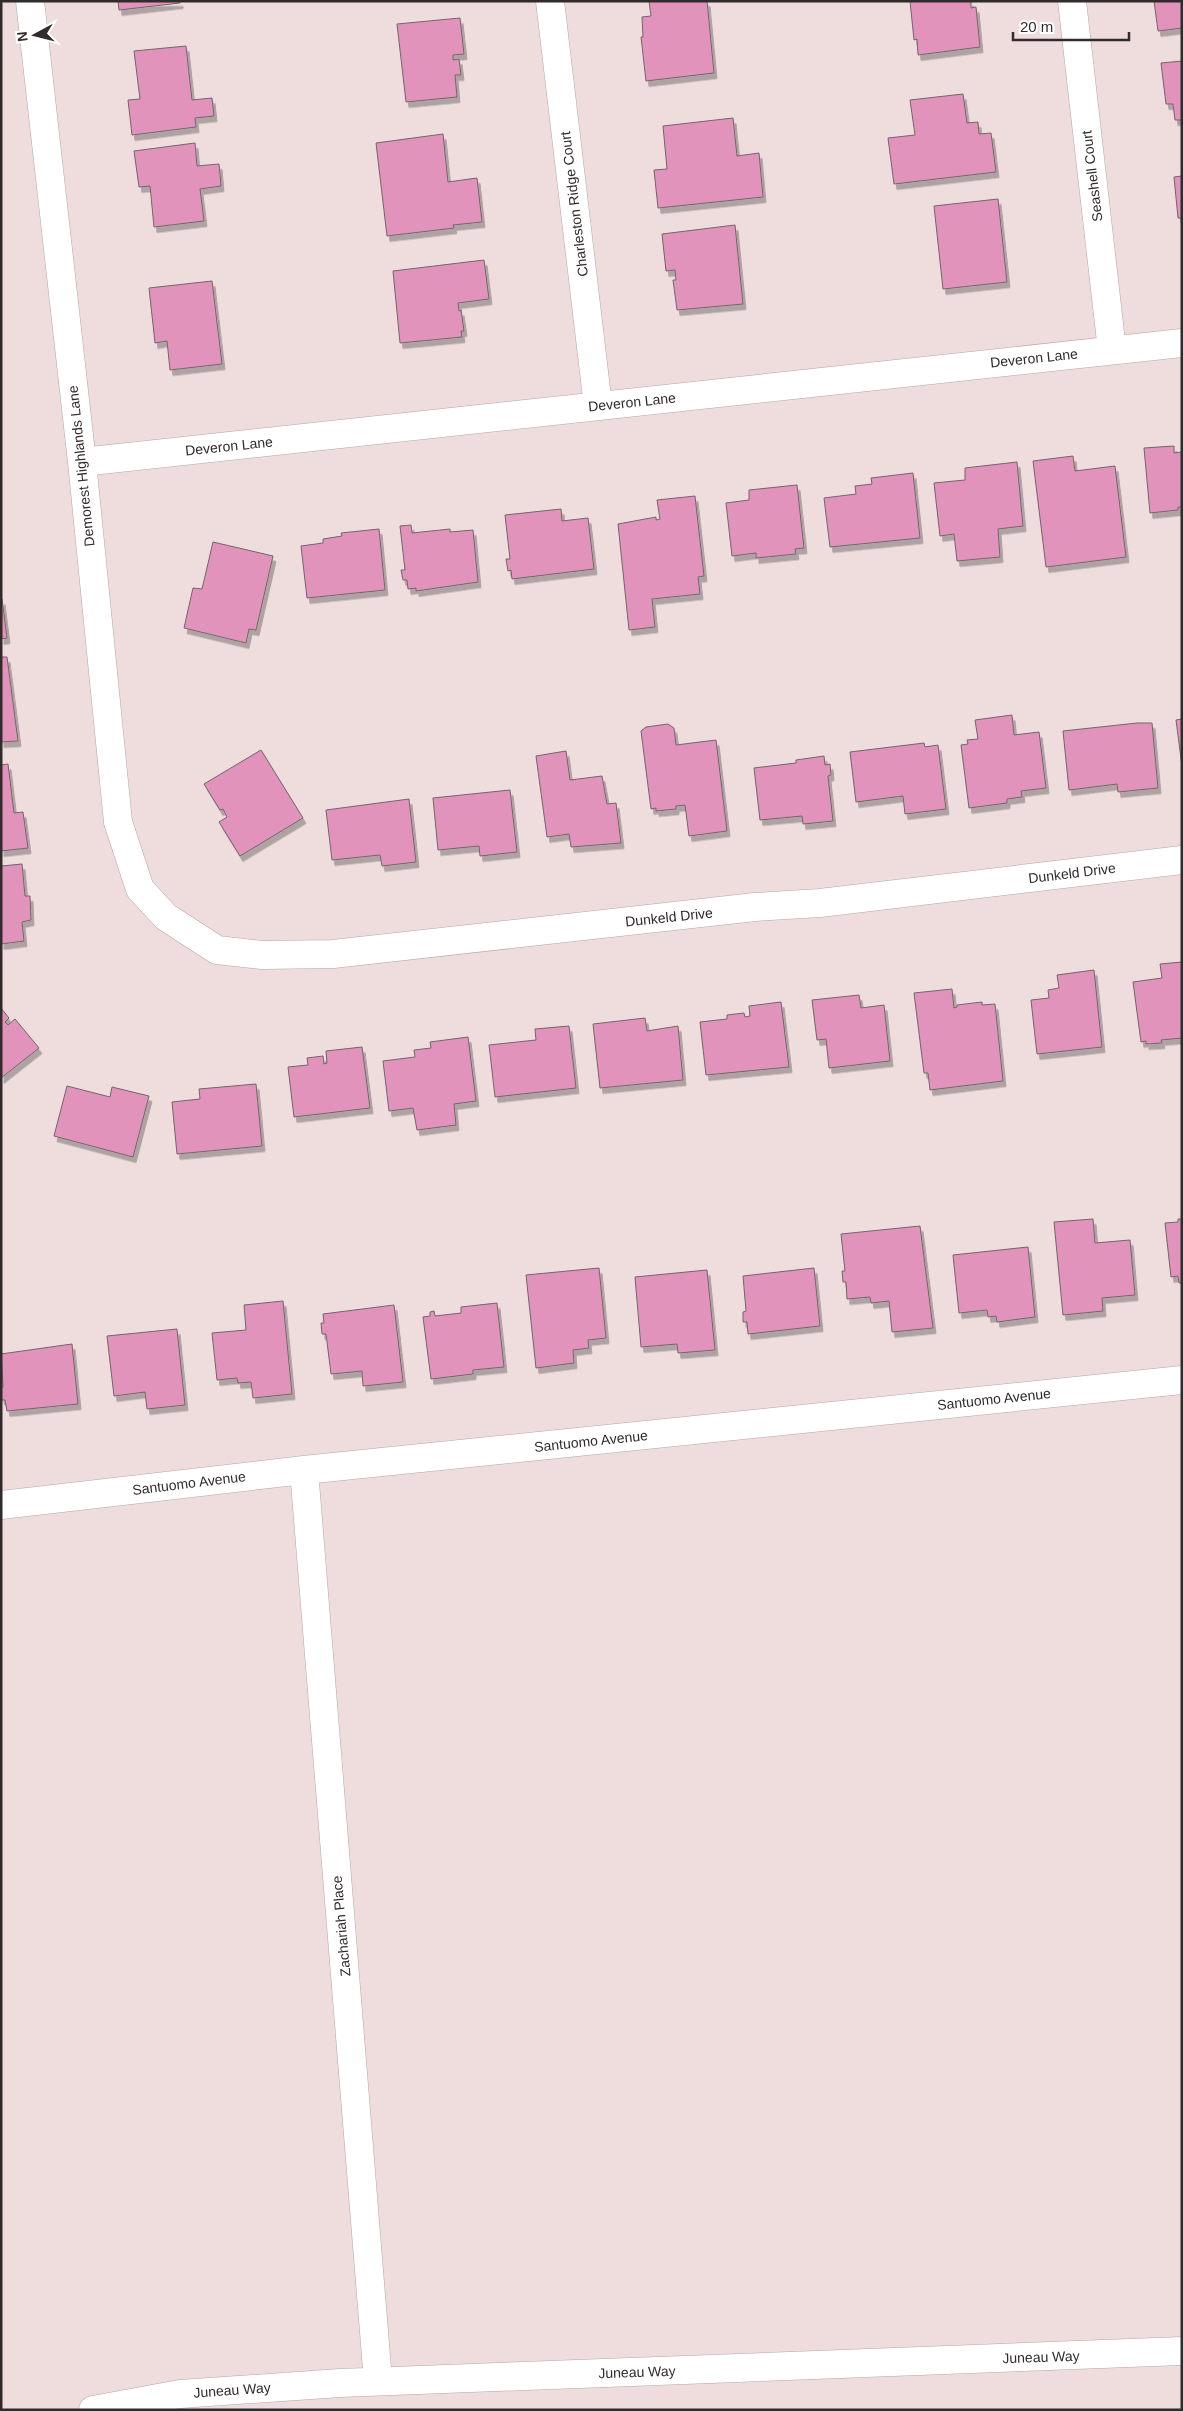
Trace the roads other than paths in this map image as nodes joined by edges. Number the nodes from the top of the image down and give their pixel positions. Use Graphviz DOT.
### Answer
graph roads {
  1 [pos="30,1"];
  2 [pos="550,1"];
  3 [pos="1072,1"];
  4 [pos="1182,343"];
  5 [pos="1112,350"];
  6 [pos="598,406"];
  7 [pos="82,462"];
  8 [pos="1182,860"];
  9 [pos="166,917"];
  10 [pos="1182,1380"];
  11 [pos="304,1470"];
  12 [pos="1,1505"];
  13 [pos="1182,2351"];
  14 [pos="378,2381"];
  15 [pos="93,2410"];
  1 -- 7 [label="street, Demorest Highlands Lane"];
  2 -- 6 [label="street, Charleston Ridge Court"];
  3 -- 5 [label="street, Seashell Court"];
  4 -- 5 [label="street, Deveron Lane"];
  5 -- 6 [label="street, Deveron Lane"];
  6 -- 7 [label="street, Deveron Lane"];
  7 -- 9 [label="street, Demorest Highlands Lane"];
  8 -- 9 [label="street, Dunkeld Drive"];
  10 -- 11 [label="street, Santuomo Avenue"];
  11 -- 12 [label="street, Santuomo Avenue"];
  11 -- 14 [label="street, Zachariah Place"];
  13 -- 14 [label="street, Juneau Way"];
  14 -- 15 [label="street, Juneau Way"];
}
